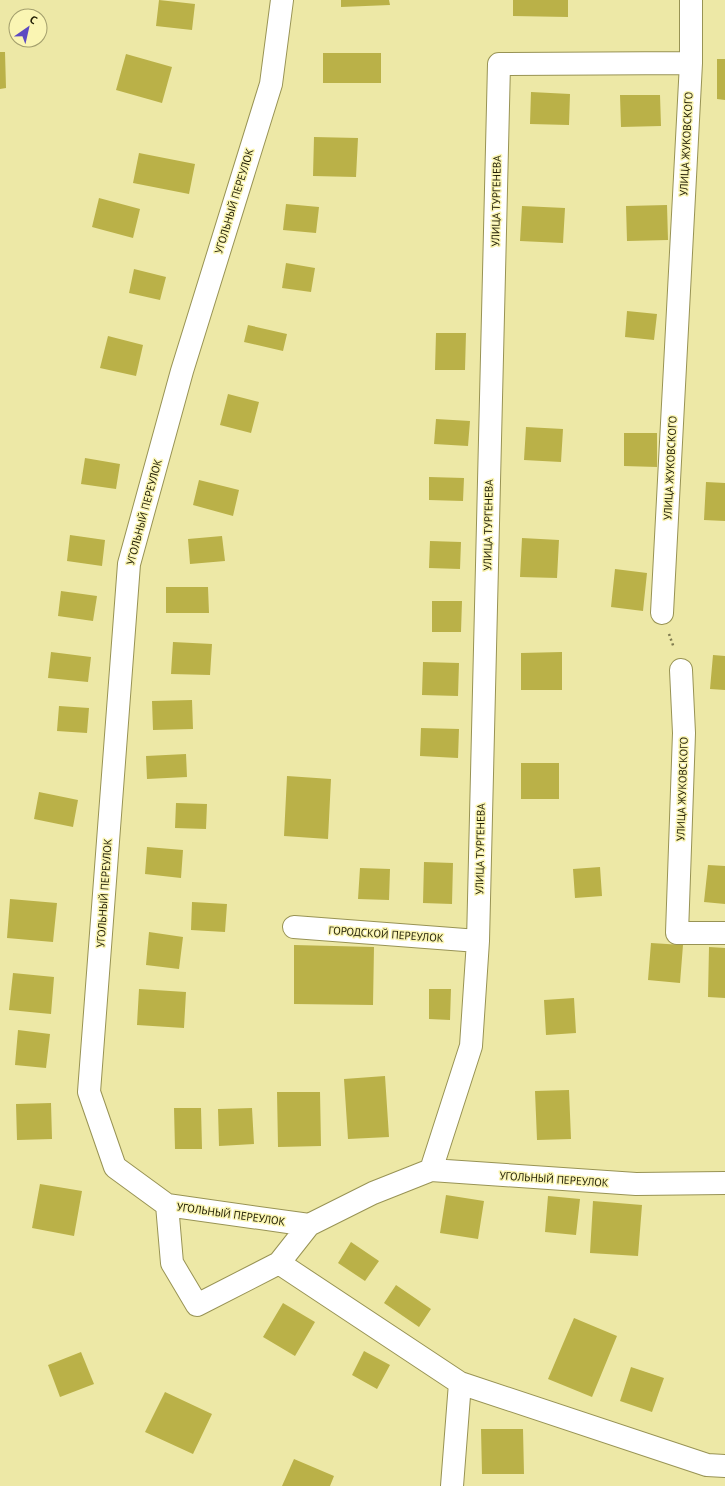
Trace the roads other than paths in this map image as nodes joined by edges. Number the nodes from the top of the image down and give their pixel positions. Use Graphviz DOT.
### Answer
graph roads {
  1 [pos="282,0"];
  2 [pos="691,0"];
  3 [pos="691,63"];
  4 [pos="662,613"];
  5 [pos="681,670"];
  6 [pos="294,927"];
  7 [pos="725,934"];
  8 [pos="478,941"];
  9 [pos="431,1170"];
  10 [pos="725,1183"];
  11 [pos="167,1205"];
  12 [pos="309,1225"];
  13 [pos="279,1263"];
  14 [pos="460,1383"];
  15 [pos="725,1466"];
  16 [pos="452,1486"];
  1 -- 11 [label="street, УГОЛЬНЫЙ ПЕРЕУЛОК"];
  2 -- 3 [label="street, УЛИЦА ЖУКОВСКОГО"];
  3 -- 4 [label="street, УЛИЦА ЖУКОВСКОГО"];
  3 -- 8 [label="street, УЛИЦА ТУРГЕНЕВА"];
  5 -- 7 [label="street, УЛИЦА ЖУКОВСКОГО"];
  6 -- 8 [label="street, ГОРОДСКОЙ ПЕРЕУЛОК"];
  8 -- 9 [label="street, УЛИЦА ТУРГЕНЕВА"];
  9 -- 10 [label="street, УГОЛЬНЫЙ ПЕРЕУЛОК"];
  9 -- 12 [label="street, УГОЛЬНЫЙ ПЕРЕУЛОК"];
  11 -- 12 [label="street, УГОЛЬНЫЙ ПЕРЕУЛОК"];
  11 -- 13 [label="street"];
  12 -- 13 [label="street"];
  13 -- 14 [label="street"];
  14 -- 15 [label="street"];
  14 -- 16 [label="street"];
}
